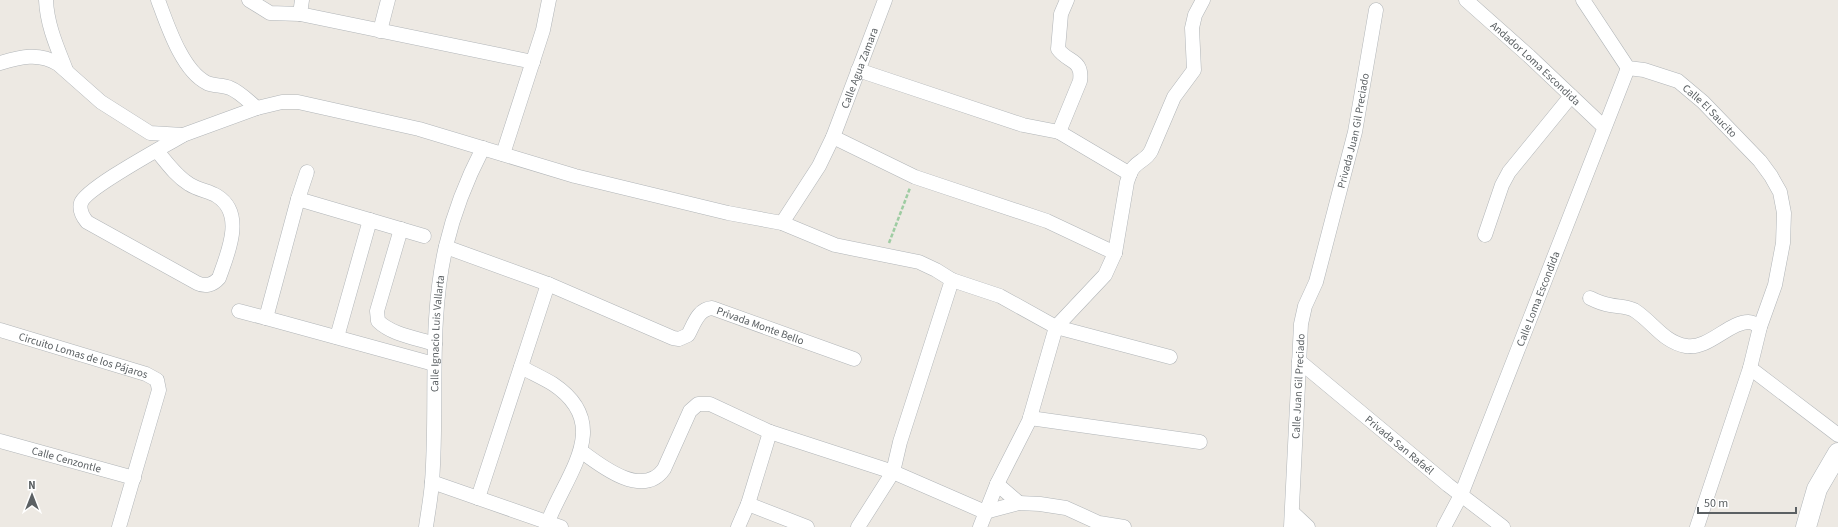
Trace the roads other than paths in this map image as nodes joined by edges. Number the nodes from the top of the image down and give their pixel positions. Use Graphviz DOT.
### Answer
graph roads {
  1 [pos="46,0"];
  2 [pos="158,0"];
  3 [pos="248,0"];
  4 [pos="302,0"];
  5 [pos="388,0"];
  6 [pos="548,0"];
  7 [pos="885,0"];
  8 [pos="1067,0"];
  9 [pos="1204,0"];
  10 [pos="1466,0"];
  11 [pos="1583,0"];
  12 [pos="1376,10"];
  13 [pos="300,14"];
  14 [pos="380,31"];
  15 [pos="533,62"];
  16 [pos="0,63"];
  17 [pos="1628,68"];
  18 [pos="66,70"];
  19 [pos="858,70"];
  20 [pos="1571,96"];
  21 [pos="257,108"];
  22 [pos="1604,127"];
  23 [pos="1059,132"];
  24 [pos="183,135"];
  25 [pos="833,136"];
  26 [pos="483,148"];
  27 [pos="157,151"];
  28 [pos="503,154"];
  29 [pos="306,172"];
  30 [pos="1130,174"];
  31 [pos="298,198"];
  32 [pos="370,220"];
  33 [pos="782,223"];
  34 [pos="401,229"];
  35 [pos="1485,235"];
  36 [pos="424,236"];
  37 [pos="446,247"];
  38 [pos="1324,250"];
  39 [pos="1115,253"];
  40 [pos="952,280"];
  41 [pos="548,284"];
  42 [pos="1590,298"];
  43 [pos="239,311"];
  44 [pos="266,318"];
  45 [pos="1056,327"];
  46 [pos="1760,327"];
  47 [pos="0,330"];
  48 [pos="406,336"];
  49 [pos="337,337"];
  50 [pos="435,344"];
  51 [pos="402,355"];
  52 [pos="1170,357"];
  53 [pos="854,359"];
  54 [pos="1299,361"];
  55 [pos="434,364"];
  56 [pos="521,367"];
  57 [pos="1750,368"];
  58 [pos="1030,418"];
  59 [pos="770,432"];
  60 [pos="1838,435"];
  61 [pos="0,440"];
  62 [pos="1200,442"];
  63 [pos="582,451"];
  64 [pos="1838,452"];
  65 [pos="893,472"];
  66 [pos="134,478"];
  67 [pos="432,482"];
  68 [pos="997,484"];
  69 [pos="1461,495"];
  70 [pos="478,498"];
  71 [pos="1019,503"];
  72 [pos="748,504"];
  73 [pos="985,512"];
  74 [pos="1292,520"];
  75 [pos="551,525"];
  76 [pos="119,527"];
  77 [pos="426,527"];
  78 [pos="738,527"];
  79 [pos="807,527"];
  80 [pos="858,527"];
  81 [pos="980,527"];
  82 [pos="1124,527"];
  83 [pos="1308,527"];
  84 [pos="1444,527"];
  85 [pos="1503,527"];
  86 [pos="1697,527"];
  87 [pos="1806,527"];
  1 -- 18 [label="street"];
  2 -- 21 [label="street"];
  3 -- 13 [label="street"];
  4 -- 13 [label="street"];
  5 -- 14 [label="street"];
  6 -- 15 [label="street"];
  7 -- 19 [label="street, Calle Agua Zamara"];
  8 -- 23 [label="street"];
  9 -- 30 [label="street"];
  10 -- 20 [label="street, Andador Loma Escondida"];
  11 -- 17 [label="street"];
  12 -- 38 [label="street, Privada Juan Gil Preciado"];
  13 -- 14 [label="street"];
  14 -- 15 [label="street"];
  15 -- 28 [label="street"];
  16 -- 18 [label="street"];
  17 -- 22 [label="street, Calle Loma Escondida"];
  17 -- 46 [label="street, Calle El Saucito"];
  18 -- 24 [label="street"];
  19 -- 23 [label="street"];
  19 -- 25 [label="street, Calle Agua Zamara"];
  20 -- 22 [label="street, Andador Loma Escondida"];
  20 -- 35 [label="street"];
  21 -- 24 [label="street"];
  21 -- 26 [label="street"];
  22 -- 69 [label="street, Calle Loma Escondida"];
  23 -- 30 [label="street"];
  24 -- 27 [label="street"];
  25 -- 33 [label="street, Calle Agua Zamara"];
  25 -- 39 [label="street"];
  26 -- 28 [label="street"];
  26 -- 37 [label="street, Calle Ignacio Luis Vallarta"];
  27 -- 27 [label="street"];
  28 -- 33 [label="street"];
  29 -- 31 [label="street"];
  30 -- 39 [label="street"];
  31 -- 32 [label="street"];
  31 -- 44 [label="street"];
  32 -- 34 [label="street"];
  32 -- 49 [label="street"];
  33 -- 40 [label="street"];
  34 -- 36 [label="street"];
  34 -- 48 [label="street"];
  37 -- 41 [label="street"];
  37 -- 50 [label="street, Calle Ignacio Luis Vallarta"];
  38 -- 54 [label="street, Calle Juan Gil Preciado"];
  39 -- 45 [label="street"];
  40 -- 45 [label="street"];
  40 -- 65 [label="street"];
  41 -- 53 [label="street, Privada Monte Bello"];
  41 -- 56 [label="street"];
  42 -- 46 [label="street"];
  43 -- 44 [label="street"];
  44 -- 49 [label="street"];
  45 -- 52 [label="street"];
  45 -- 58 [label="street"];
  46 -- 57 [label="street"];
  47 -- 66 [label="street, Circuito Lomas de los Pájaros"];
  48 -- 50 [label="street"];
  48 -- 51 [label="street"];
  49 -- 51 [label="street"];
  50 -- 55 [label="street, Calle Ignacio Luis Vallarta"];
  51 -- 55 [label="street"];
  54 -- 69 [label="street, Privada San Rafaél"];
  54 -- 74 [label="street, Calle Juan Gil Preciado"];
  55 -- 67 [label="street, Calle Ignacio Luis Vallarta"];
  56 -- 63 [label="street"];
  56 -- 70 [label="street"];
  57 -- 60 [label="street"];
  57 -- 86 [label="street"];
  58 -- 62 [label="street"];
  58 -- 68 [label="street"];
  59 -- 63 [label="street"];
  59 -- 65 [label="street"];
  59 -- 72 [label="street"];
  61 -- 66 [label="street, Calle Cenzontle"];
  63 -- 75 [label="street"];
  64 -- 87 [label="street"];
  65 -- 73 [label="street"];
  65 -- 80 [label="street"];
  66 -- 76 [label="street, Circuito Lomas de los Pájaros"];
  67 -- 70 [label="street"];
  67 -- 77 [label="street, Calle Ignacio Luis Vallarta"];
  68 -- 71 [label="street"];
  68 -- 73 [label="street"];
  69 -- 84 [label="street, Calle Loma Escondida"];
  69 -- 85 [label="street, Privada San Rafaél"];
  70 -- 75 [label="street"];
  71 -- 73 [label="street"];
  71 -- 82 [label="street"];
  72 -- 78 [label="street"];
  72 -- 79 [label="street"];
  73 -- 81 [label="street"];
  74 -- 83 [label="street"];
}
